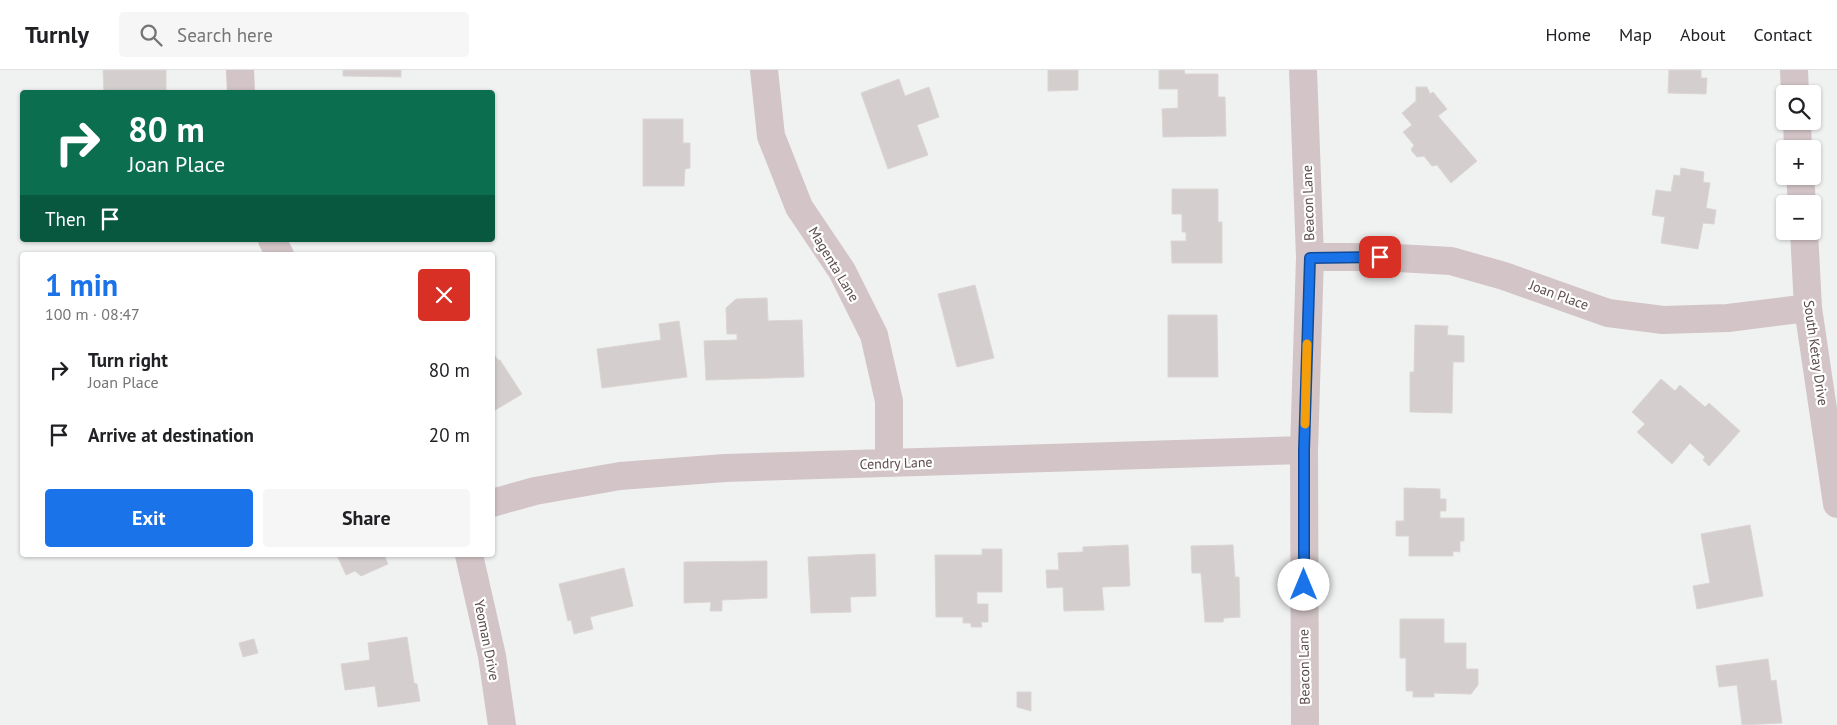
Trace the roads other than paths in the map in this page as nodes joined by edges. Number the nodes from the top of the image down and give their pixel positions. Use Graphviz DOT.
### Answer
graph roads {
  1 [pos="240,70"];
  2 [pos="764,70"];
  3 [pos="1303,70"];
  4 [pos="1794,70"];
  5 [pos="1795,85"];
  6 [pos="241,90"];
  7 [pos="1804,240"];
  8 [pos="1310,258"];
  9 [pos="1808,308"];
  10 [pos="1833,441"];
  11 [pos="1304,450"];
  12 [pos="888,463"];
  13 [pos="495,502"];
  14 [pos="1837,504"];
  15 [pos="469,557"];
  16 [pos="502,725"];
  17 [pos="1305,725"];
  1 -- 6 [label="street"];
  2 -- 12 [label="street, Magenta Lane"];
  3 -- 8 [label="street, Beacon Lane"];
  4 -- 5 [label="street"];
  7 -- 9 [label="street, South Ketay Drive"];
  8 -- 9 [label="street, Joan Place"];
  8 -- 11 [label="street, Beacon Lane"];
  9 -- 10 [label="street, South Ketay Drive"];
  10 -- 14 [label="street, South Ketay Drive"];
  11 -- 12 [label="street, Cendry Lane"];
  11 -- 17 [label="street, Beacon Lane"];
  12 -- 13 [label="street, Cendry Lane"];
  15 -- 16 [label="street, Yeoman Drive"];
}
